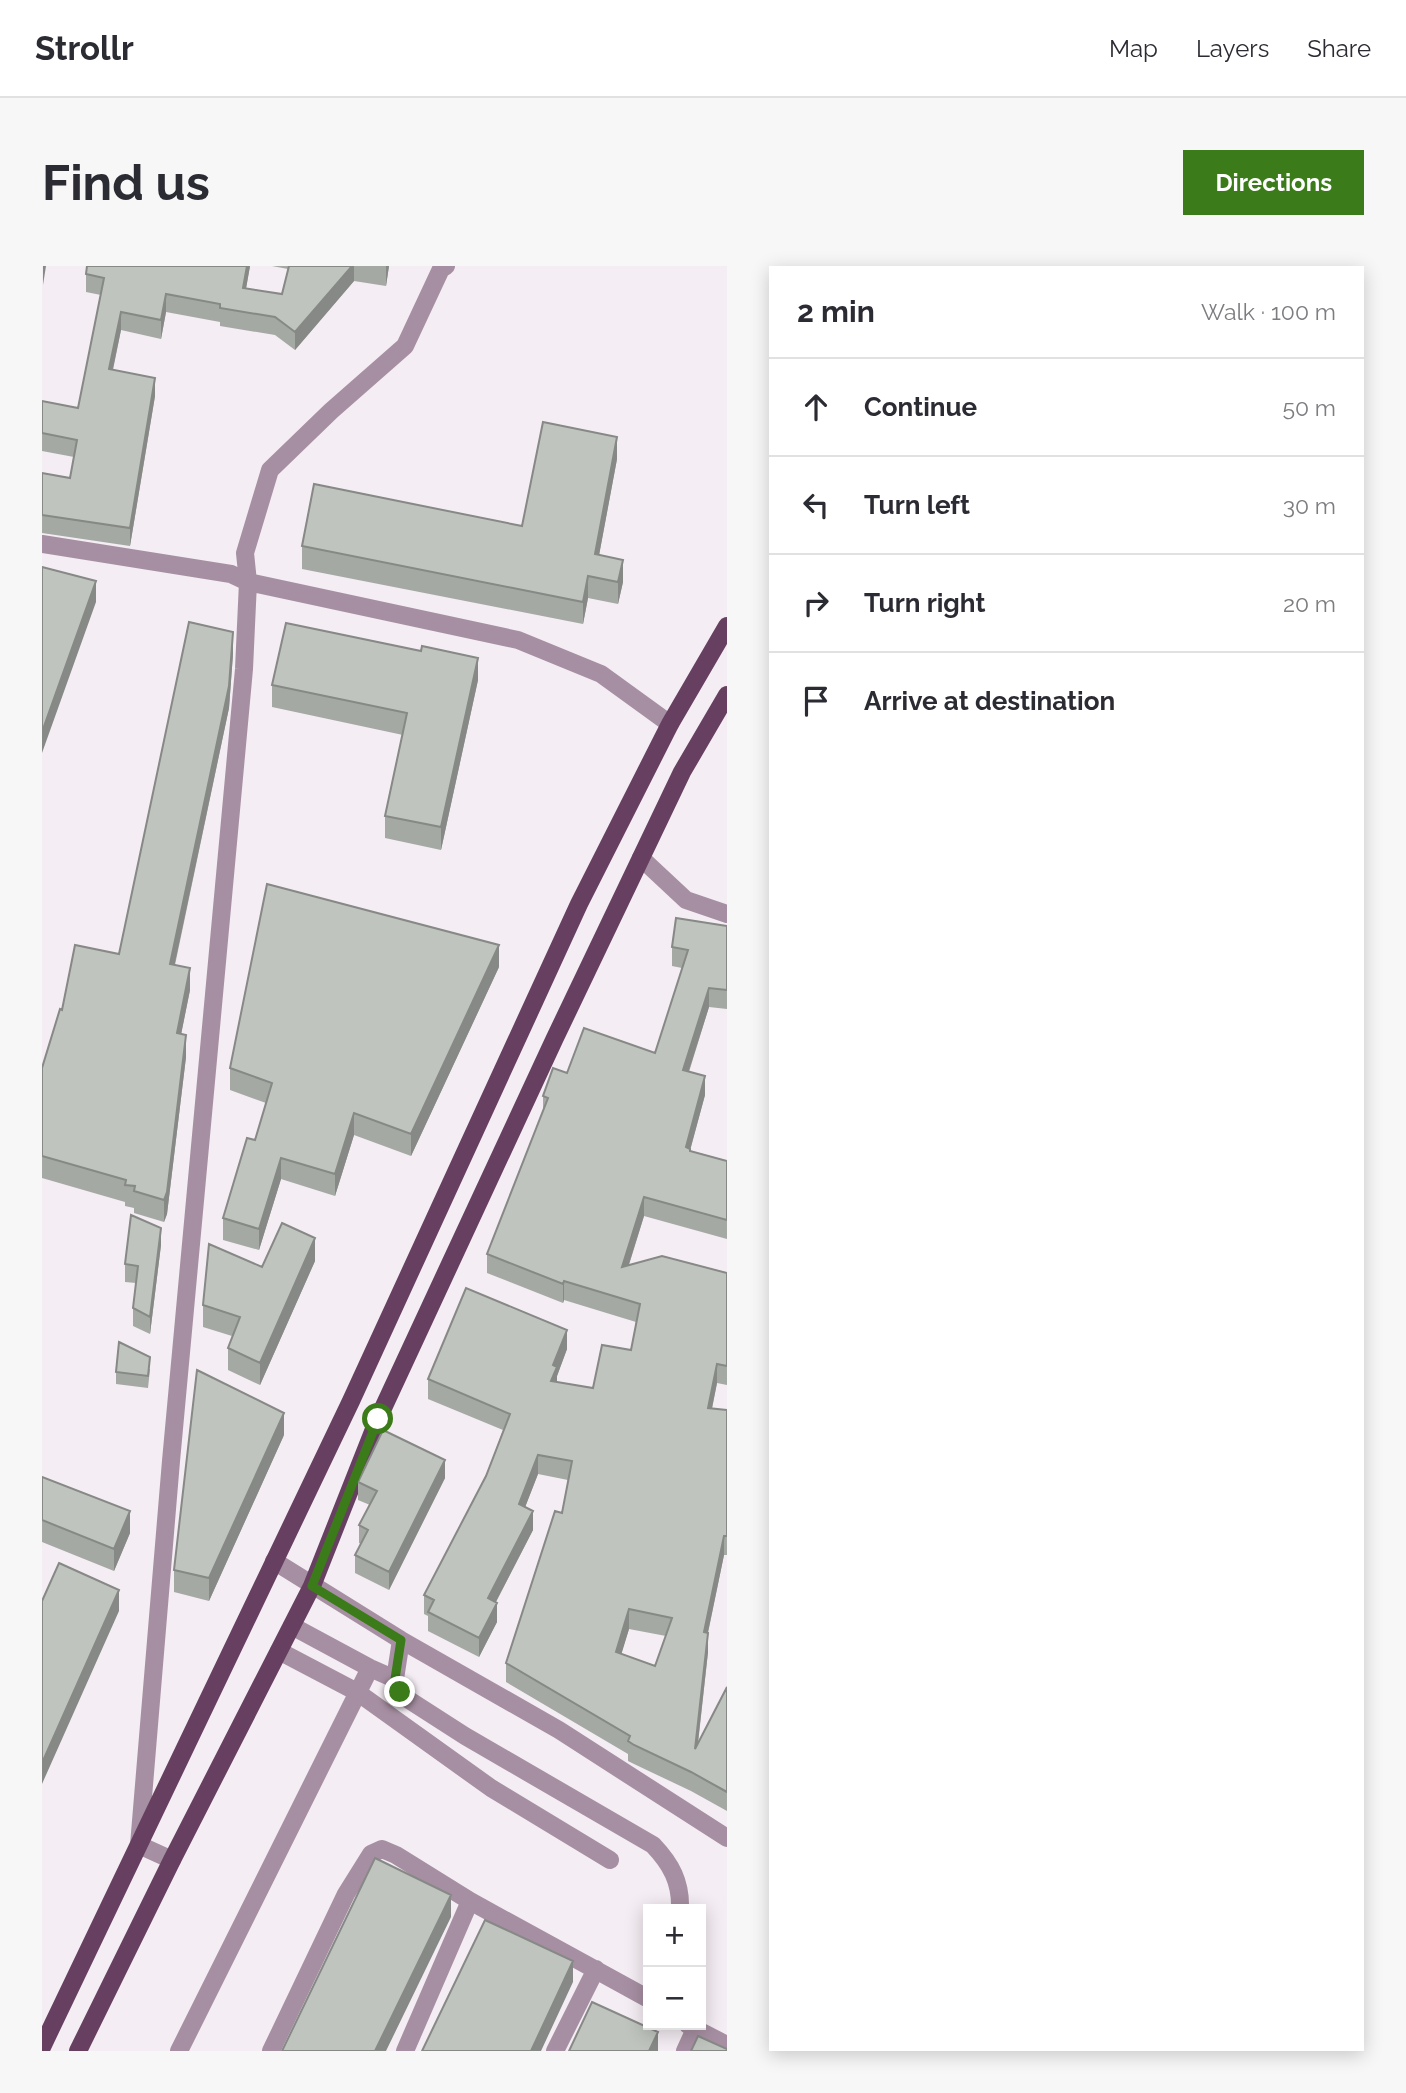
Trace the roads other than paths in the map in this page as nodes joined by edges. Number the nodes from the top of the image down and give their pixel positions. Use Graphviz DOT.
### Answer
graph roads {
  1 [pos="441,267"];
  2 [pos="42,544"];
  3 [pos="248,582"];
  4 [pos="727,626"];
  5 [pos="727,695"];
  6 [pos="670,724"];
  7 [pos="641,858"];
  8 [pos="727,914"];
  9 [pos="450,1186"];
  10 [pos="480,1199"];
  11 [pos="274,1562"];
  12 [pos="312,1586"];
  13 [pos="292,1626"];
  14 [pos="401,1640"];
  15 [pos="279,1651"];
  16 [pos="370,1668"];
  17 [pos="395,1679"];
  18 [pos="357,1692"];
  19 [pos="727,1838"];
  20 [pos="139,1845"];
  21 [pos="172,1860"];
  22 [pos="610,1860"];
  23 [pos="470,1901"];
  24 [pos="680,1904"];
  25 [pos="596,1969"];
  26 [pos="643,1994"];
  27 [pos="690,2030"];
  28 [pos="697,2030"];
  29 [pos="727,2045"];
  30 [pos="42,2047"];
  31 [pos="78,2051"];
  32 [pos="178,2051"];
  33 [pos="271,2051"];
  34 [pos="405,2051"];
  35 [pos="555,2051"];
  36 [pos="685,2051"];
  1 -- 3 [label="street"];
  2 -- 3 [label="street"];
  3 -- 6 [label="street"];
  3 -- 20 [label="street"];
  4 -- 6 [label="main road"];
  5 -- 7 [label="main road"];
  6 -- 9 [label="main road"];
  7 -- 8 [label="street"];
  7 -- 10 [label="main road"];
  9 -- 10 [label="main road"];
  9 -- 11 [label="main road"];
  10 -- 12 [label="main road"];
  11 -- 12 [label="street"];
  11 -- 20 [label="main road"];
  12 -- 13 [label="main road"];
  12 -- 14 [label="street"];
  13 -- 15 [label="main road"];
  13 -- 16 [label="street"];
  14 -- 17 [label="street"];
  14 -- 19 [label="street"];
  15 -- 18 [label="street"];
  15 -- 21 [label="main road"];
  16 -- 17 [label="street"];
  16 -- 18 [label="street"];
  17 -- 24 [label="street"];
  18 -- 22 [label="street"];
  18 -- 32 [label="street"];
  20 -- 21 [label="street"];
  20 -- 30 [label="main road"];
  21 -- 31 [label="main road"];
  23 -- 25 [label="street"];
  23 -- 33 [label="street"];
  23 -- 34 [label="street"];
  25 -- 26 [label="street"];
  25 -- 35 [label="street"];
  27 -- 36 [label="street"];
  28 -- 29 [label="street"];
}
